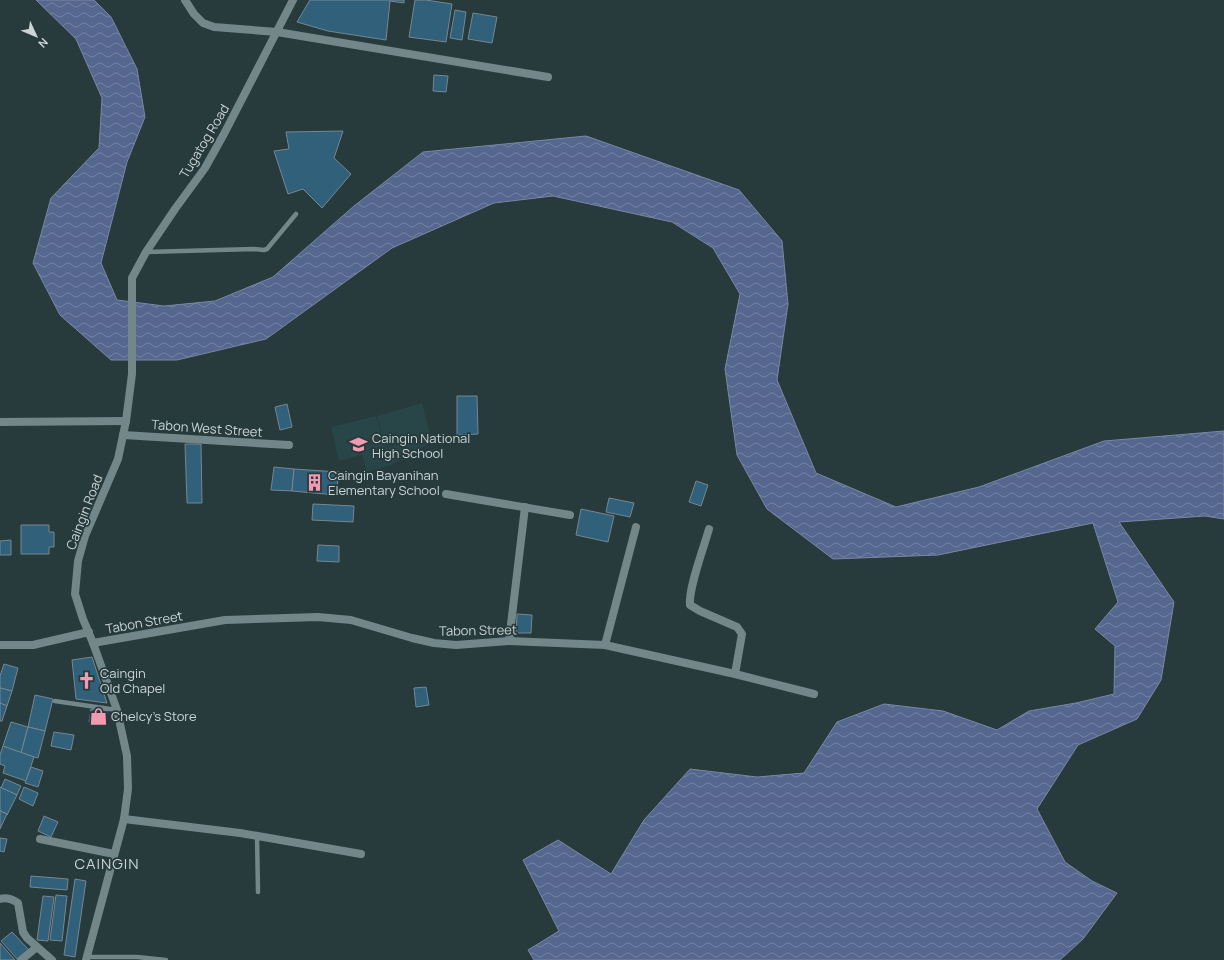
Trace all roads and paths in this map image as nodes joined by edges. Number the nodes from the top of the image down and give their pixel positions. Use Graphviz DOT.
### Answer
graph roads {
  1 [pos="185,0"];
  2 [pos="293,0"];
  3 [pos="277,32"];
  4 [pos="548,77"];
  5 [pos="296,214"];
  6 [pos="146,252"];
  7 [pos="132,374"];
  8 [pos="126,421"];
  9 [pos="0,422"];
  10 [pos="124,435"];
  11 [pos="289,446"];
  12 [pos="446,494"];
  13 [pos="525,507"];
  14 [pos="570,515"];
  15 [pos="636,527"];
  16 [pos="709,529"];
  17 [pos="89,632"];
  18 [pos="509,641"];
  19 [pos="93,643"];
  20 [pos="0,645"];
  21 [pos="605,646"];
  22 [pos="735,674"];
  23 [pos="814,694"];
  24 [pos="55,701"];
  25 [pos="117,710"];
  26 [pos="124,819"];
  27 [pos="257,836"];
  28 [pos="40,839"];
  29 [pos="114,854"];
  30 [pos="361,854"];
  31 [pos="258,892"];
  32 [pos="0,899"];
  33 [pos="37,947"];
  34 [pos="86,959"];
  35 [pos="21,960"];
  36 [pos="52,960"];
  37 [pos="166,960"];
  1 -- 3 [label="street"];
  2 -- 3 [label="street, Tugatog Road"];
  3 -- 4 [label="street"];
  3 -- 6 [label="street, Tugatog Road"];
  5 -- 6 [label="lane"];
  6 -- 7 [label="street, Tugatog Road"];
  7 -- 8 [label="street, Caingin Road"];
  8 -- 9 [label="street"];
  8 -- 10 [label="street, Caingin Road"];
  10 -- 11 [label="street, Tabon West Street"];
  10 -- 17 [label="street, Caingin Road"];
  12 -- 13 [label="street"];
  13 -- 14 [label="street"];
  13 -- 18 [label="street"];
  15 -- 21 [label="street"];
  16 -- 22 [label="street"];
  17 -- 19 [label="street, Caingin Road"];
  17 -- 20 [label="street"];
  18 -- 19 [label="street, Tabon Street"];
  18 -- 21 [label="street, Tabon Street"];
  19 -- 25 [label="street, Caingin Road"];
  21 -- 22 [label="street, Tabon Street"];
  22 -- 23 [label="street, Tabon Street"];
  24 -- 25 [label="lane"];
  25 -- 26 [label="street, Caingin Road"];
  26 -- 27 [label="street"];
  26 -- 29 [label="street, Caingin Road"];
  27 -- 30 [label="street"];
  27 -- 31 [label="lane"];
  28 -- 29 [label="street"];
  29 -- 34 [label="street, Caingin Road"];
  32 -- 33 [label="street"];
  33 -- 35 [label="street"];
  33 -- 36 [label="street"];
  34 -- 37 [label="lane"];
}
